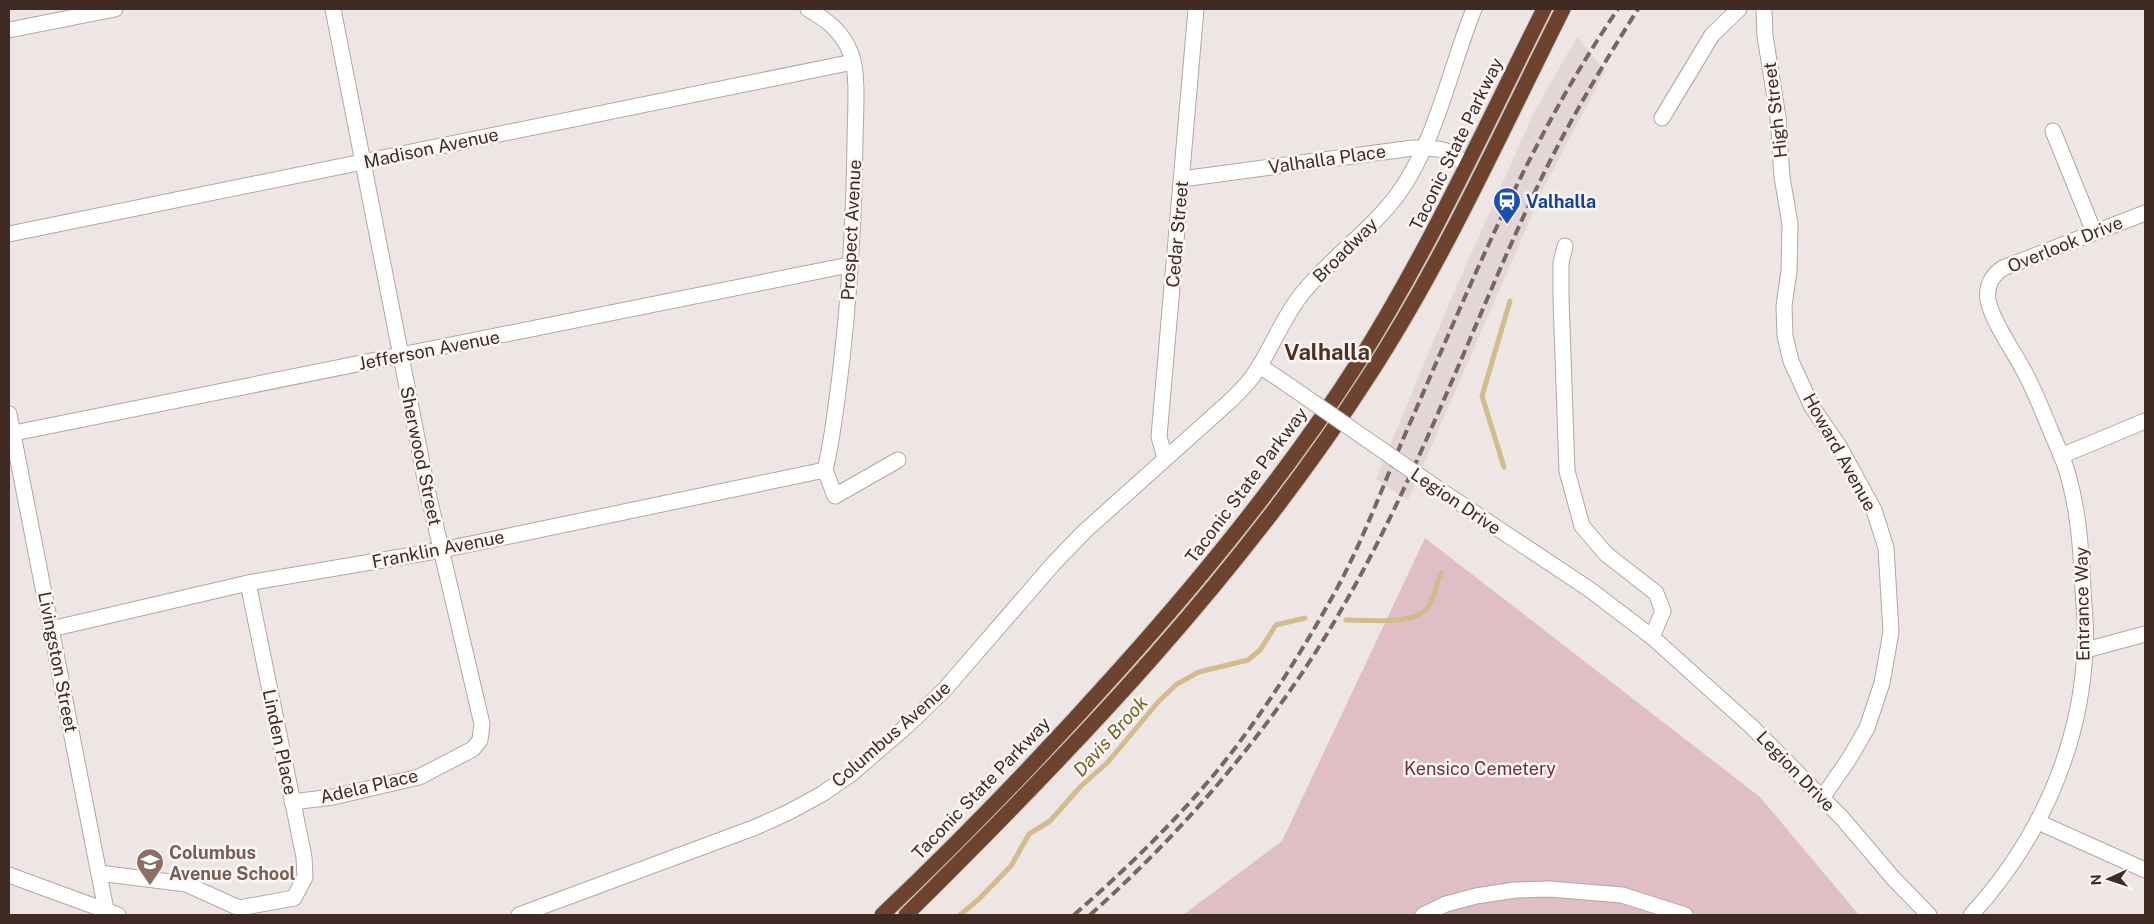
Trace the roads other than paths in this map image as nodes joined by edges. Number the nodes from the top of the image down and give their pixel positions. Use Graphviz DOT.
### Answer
graph roads {
  1 [pos="114,9"];
  2 [pos="333,9"];
  3 [pos="808,9"];
  4 [pos="1474,9"];
  5 [pos="1544,9"];
  6 [pos="1563,9"];
  7 [pos="1739,9"];
  8 [pos="1764,9"];
  9 [pos="1195,10"];
  10 [pos="9,30"];
  11 [pos="852,62"];
  12 [pos="1662,118"];
  13 [pos="2053,131"];
  14 [pos="1423,148"];
  15 [pos="362,162"];
  16 [pos="1466,166"];
  17 [pos="1182,179"];
  18 [pos="1788,211"];
  19 [pos="2145,213"];
  20 [pos="2094,232"];
  21 [pos="9,234"];
  22 [pos="1565,246"];
  23 [pos="849,265"];
  24 [pos="1990,282"];
  25 [pos="400,356"];
  26 [pos="1260,366"];
  27 [pos="9,414"];
  28 [pos="2145,421"];
  29 [pos="11,434"];
  30 [pos="2061,456"];
  31 [pos="1164,458"];
  32 [pos="898,460"];
  33 [pos="826,470"];
  34 [pos="442,550"];
  35 [pos="248,584"];
  36 [pos="51,629"];
  37 [pos="2144,636"];
  38 [pos="1652,637"];
  39 [pos="2086,650"];
  40 [pos="482,724"];
  41 [pos="1822,798"];
  42 [pos="292,802"];
  43 [pos="2038,822"];
  44 [pos="2145,870"];
  45 [pos="99,873"];
  46 [pos="9,876"];
  47 [pos="110,914"];
  48 [pos="519,915"];
  49 [pos="882,915"];
  50 [pos="906,915"];
  51 [pos="1423,915"];
  52 [pos="1685,915"];
  53 [pos="1929,915"];
  54 [pos="1971,915"];
  1 -- 10 [label="street"];
  2 -- 15 [label="street, Sherwood Street"];
  3 -- 11 [label="street, Prospect Avenue"];
  4 -- 14 [label="street, Broadway"];
  5 -- 16 [label="highway, Taconic State Parkway"];
  6 -- 50 [label="highway, Taconic State Parkway"];
  7 -- 12 [label="street"];
  8 -- 18 [label="street, High Street"];
  9 -- 17 [label="street, Cedar Street"];
  11 -- 15 [label="street, Madison Avenue"];
  11 -- 23 [label="street, Prospect Avenue"];
  13 -- 20 [label="street"];
  14 -- 16 [label="street, Valhalla Place"];
  14 -- 17 [label="street, Valhalla Place"];
  14 -- 26 [label="street, Broadway"];
  15 -- 21 [label="street, Madison Avenue"];
  15 -- 25 [label="street, Sherwood Street"];
  16 -- 49 [label="highway, Taconic State Parkway"];
  17 -- 31 [label="street, Cedar Street"];
  18 -- 41 [label="street, Howard Avenue"];
  19 -- 20 [label="street, Overlook Drive"];
  20 -- 24 [label="street, Overlook Drive"];
  22 -- 38 [label="street"];
  23 -- 25 [label="street, Jefferson Avenue"];
  23 -- 33 [label="street, Prospect Avenue"];
  24 -- 30 [label="street, Entrance Way"];
  25 -- 29 [label="street, Jefferson Avenue"];
  25 -- 34 [label="street, Sherwood Street"];
  26 -- 31 [label="street, Broadway"];
  26 -- 38 [label="street, Legion Drive, bridge"];
  27 -- 29 [label="street, Livingston Street"];
  28 -- 30 [label="street"];
  29 -- 36 [label="street, Livingston Street"];
  30 -- 39 [label="street, Entrance Way"];
  31 -- 48 [label="street, Columbus Avenue"];
  32 -- 33 [label="street"];
  33 -- 34 [label="street, Franklin Avenue"];
  34 -- 35 [label="street, Franklin Avenue"];
  34 -- 40 [label="street, Sherwood Street"];
  35 -- 36 [label="street, Franklin Avenue"];
  35 -- 42 [label="street, Linden Place"];
  36 -- 45 [label="street, Livingston Street"];
  37 -- 39 [label="street"];
  38 -- 41 [label="street, Legion Drive"];
  39 -- 43 [label="street, Entrance Way"];
  40 -- 42 [label="street, Adela Place"];
  41 -- 53 [label="street, Legion Drive"];
  42 -- 45 [label="street, Linden Place"];
  43 -- 44 [label="street"];
  43 -- 54 [label="street, Entrance Way"];
  45 -- 47 [label="street, Livingston Street"];
  46 -- 47 [label="street"];
  51 -- 52 [label="street"];
}
